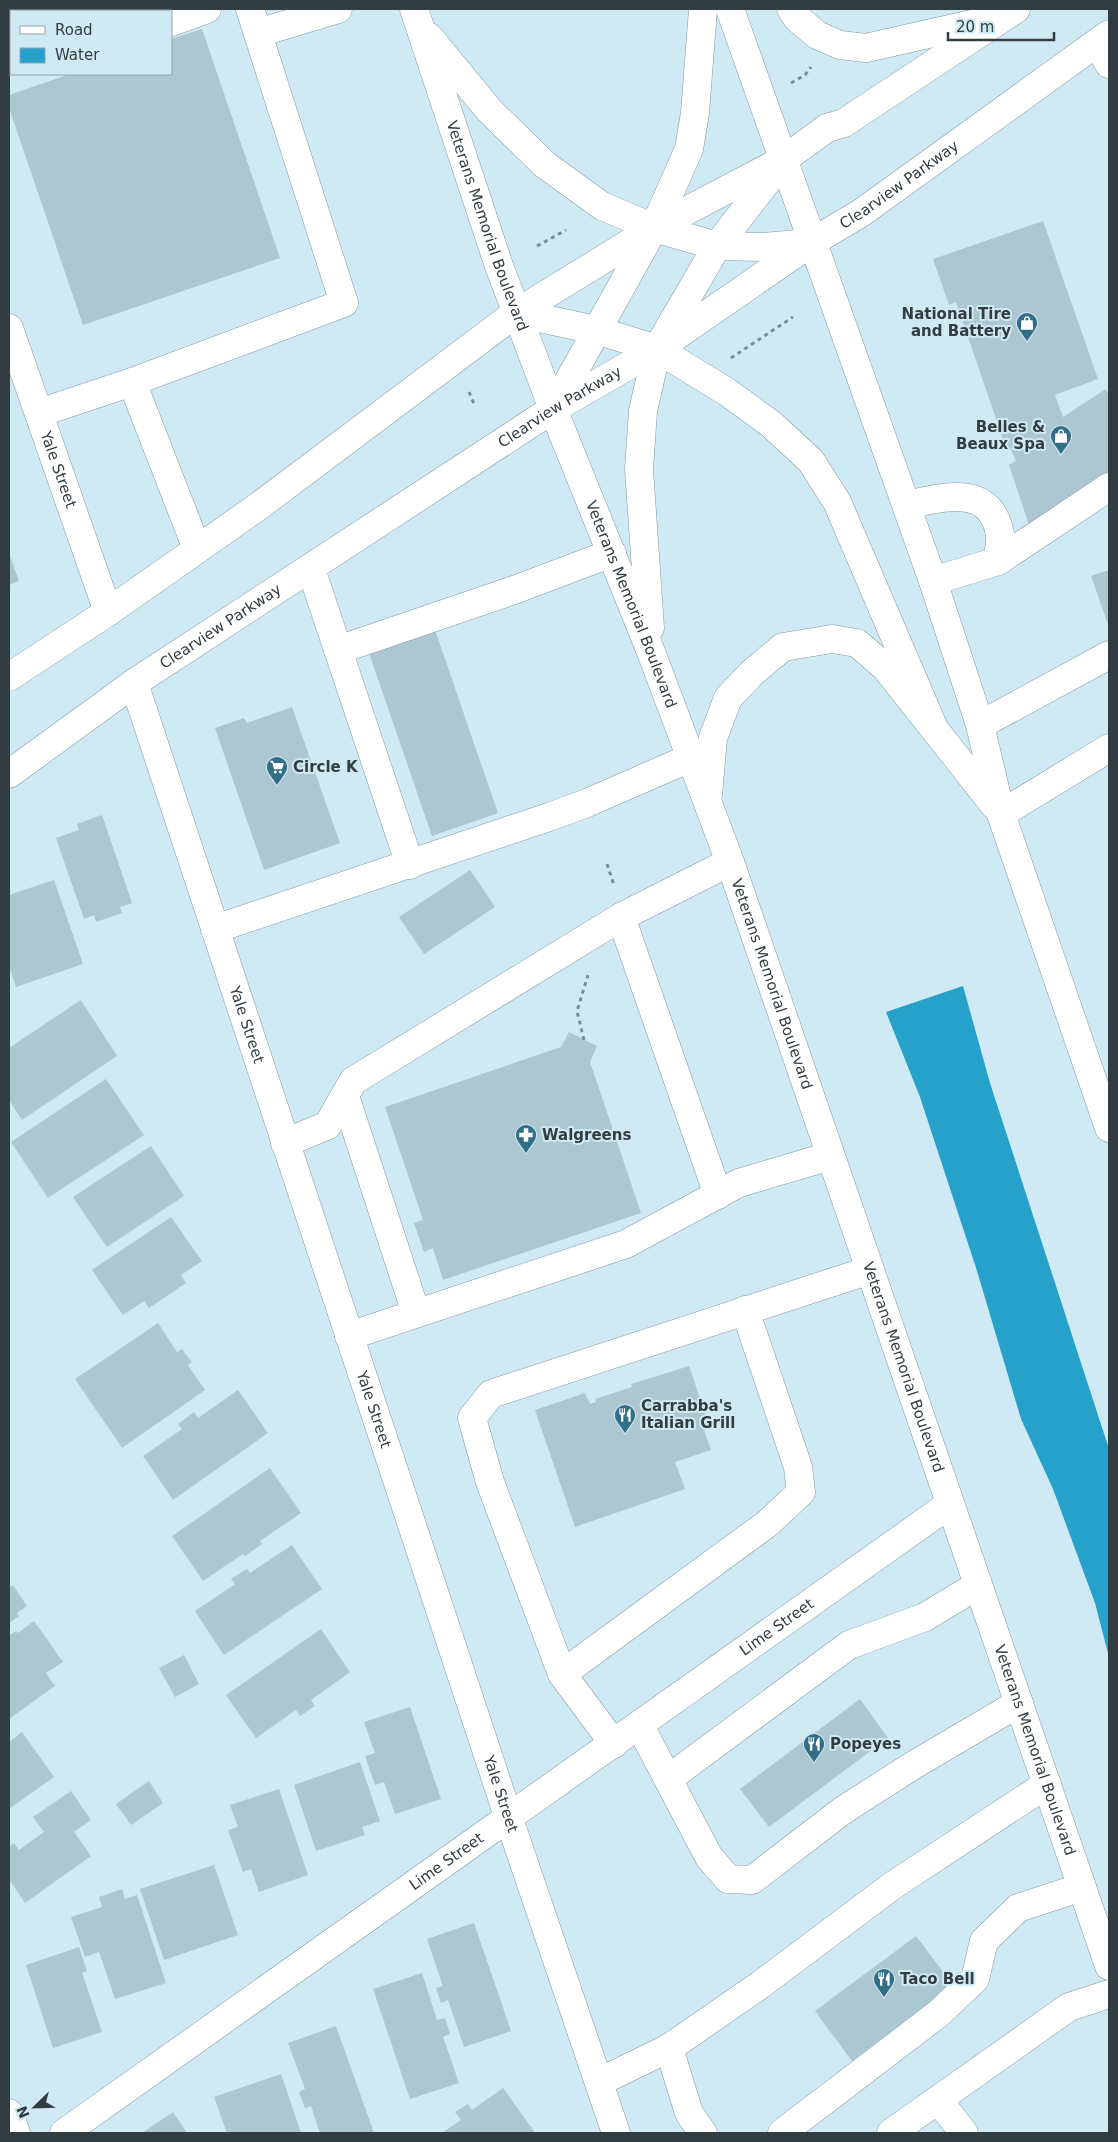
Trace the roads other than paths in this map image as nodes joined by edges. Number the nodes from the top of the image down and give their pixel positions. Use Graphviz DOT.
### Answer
graph roads {
  1 [pos="206,9"];
  2 [pos="338,9"];
  3 [pos="703,9"];
  4 [pos="730,9"];
  5 [pos="791,9"];
  6 [pos="1011,13"];
  7 [pos="416,16"];
  8 [pos="254,21"];
  9 [pos="172,22"];
  10 [pos="1105,47"];
  11 [pos="783,160"];
  12 [pos="654,228"];
  13 [pos="812,242"];
  14 [pos="716,246"];
  15 [pos="516,313"];
  16 [pos="9,328"];
  17 [pos="596,330"];
  18 [pos="658,349"];
  19 [pos="132,382"];
  20 [pos="553,409"];
  21 [pos="39,413"];
  22 [pos="1109,487"];
  23 [pos="907,505"];
  24 [pos="197,549"];
  25 [pos="612,553"];
  26 [pos="998,561"];
  27 [pos="311,569"];
  28 [pos="933,581"];
  29 [pos="108,612"];
  30 [pos="338,650"];
  31 [pos="651,652"];
  32 [pos="1109,655"];
  33 [pos="9,677"];
  34 [pos="134,683"];
  35 [pos="980,725"];
  36 [pos="933,726"];
  37 [pos="1109,748"];
  38 [pos="690,758"];
  39 [pos="9,774"];
  40 [pos="707,804"];
  41 [pos="1001,814"];
  42 [pos="730,862"];
  43 [pos="410,865"];
  44 [pos="621,917"];
  45 [pos="215,930"];
  46 [pos="1104,1092"];
  47 [pos="345,1096"];
  48 [pos="1109,1128"];
  49 [pos="285,1143"];
  50 [pos="830,1156"];
  51 [pos="718,1195"];
  52 [pos="870,1270"];
  53 [pos="745,1310"];
  54 [pos="416,1313"];
  55 [pos="349,1336"];
  56 [pos="950,1504"];
  57 [pos="978,1585"];
  58 [pos="562,1674"];
  59 [pos="1018,1703"];
  60 [pos="640,1726"];
  61 [pos="614,1744"];
  62 [pos="668,1779"];
  63 [pos="1047,1784"];
  64 [pos="509,1819"];
  65 [pos="1082,1887"];
  66 [pos="1109,1966"];
  67 [pos="1109,1994"];
  68 [pos="669,2048"];
  69 [pos="599,2082"];
  70 [pos="938,2100"];
  71 [pos="9,2113"];
  72 [pos="16,2133"];
  73 [pos="64,2133"];
  74 [pos="616,2133"];
  75 [pos="703,2133"];
  76 [pos="782,2133"];
  77 [pos="891,2133"];
  78 [pos="964,2133"];
  1 -- 9 [label="main road"];
  2 -- 8 [label="main road"];
  3 -- 12 [label="main road"];
  4 -- 11 [label="main road"];
  5 -- 6 [label="main road"];
  6 -- 11 [label="main road"];
  7 -- 12 [label="main road"];
  7 -- 15 [label="main road, Veterans Memorial Boulevard"];
  8 -- 19 [label="main road"];
  10 -- 13 [label="main road, Clearview Parkway"];
  11 -- 12 [label="main road"];
  11 -- 13 [label="main road"];
  11 -- 14 [label="main road"];
  12 -- 14 [label="main road"];
  12 -- 15 [label="main road"];
  12 -- 17 [label="main road"];
  13 -- 14 [label="main road"];
  13 -- 18 [label="main road, Clearview Parkway"];
  13 -- 23 [label="main road"];
  14 -- 18 [label="main road"];
  15 -- 17 [label="main road"];
  15 -- 20 [label="main road, Veterans Memorial Boulevard"];
  15 -- 24 [label="main road"];
  16 -- 21 [label="main road, Yale Street"];
  17 -- 18 [label="main road"];
  17 -- 20 [label="main road"];
  18 -- 20 [label="main road, Clearview Parkway"];
  18 -- 31 [label="main road"];
  18 -- 36 [label="main road"];
  19 -- 21 [label="main road"];
  19 -- 24 [label="main road"];
  20 -- 25 [label="main road, Veterans Memorial Boulevard"];
  20 -- 27 [label="main road, Clearview Parkway"];
  21 -- 29 [label="main road, Yale Street"];
  22 -- 26 [label="main road"];
  23 -- 26 [label="main road"];
  23 -- 28 [label="main road"];
  24 -- 29 [label="main road"];
  25 -- 30 [label="main road"];
  25 -- 31 [label="main road, Veterans Memorial Boulevard"];
  26 -- 28 [label="main road"];
  27 -- 30 [label="main road"];
  27 -- 34 [label="main road, Clearview Parkway"];
  28 -- 35 [label="main road"];
  29 -- 33 [label="main road"];
  30 -- 43 [label="main road"];
  31 -- 38 [label="main road, Veterans Memorial Boulevard"];
  32 -- 35 [label="main road"];
  34 -- 39 [label="main road, Clearview Parkway"];
  34 -- 45 [label="main road, Yale Street"];
  35 -- 41 [label="main road"];
  36 -- 40 [label="main road"];
  36 -- 41 [label="main road"];
  37 -- 41 [label="main road"];
  38 -- 40 [label="main road, Veterans Memorial Boulevard"];
  38 -- 43 [label="main road"];
  40 -- 42 [label="main road, Veterans Memorial Boulevard"];
  41 -- 46 [label="main road"];
  42 -- 44 [label="main road"];
  42 -- 50 [label="main road, Veterans Memorial Boulevard"];
  43 -- 45 [label="main road"];
  44 -- 47 [label="main road"];
  44 -- 51 [label="main road"];
  45 -- 49 [label="main road, Yale Street"];
  46 -- 48 [label="main road"];
  47 -- 49 [label="main road"];
  47 -- 54 [label="main road"];
  49 -- 55 [label="main road, Yale Street"];
  50 -- 51 [label="main road"];
  50 -- 52 [label="main road, Veterans Memorial Boulevard"];
  51 -- 54 [label="main road"];
  52 -- 53 [label="main road"];
  52 -- 56 [label="main road, Veterans Memorial Boulevard"];
  53 -- 58 [label="main road"];
  53 -- 58 [label="main road"];
  54 -- 55 [label="main road"];
  55 -- 64 [label="main road, Yale Street"];
  56 -- 57 [label="main road, Veterans Memorial Boulevard"];
  56 -- 60 [label="main road, Lime Street"];
  57 -- 59 [label="main road, Veterans Memorial Boulevard"];
  57 -- 62 [label="main road"];
  58 -- 61 [label="main road"];
  59 -- 62 [label="main road"];
  59 -- 63 [label="main road, Veterans Memorial Boulevard"];
  60 -- 61 [label="main road, Lime Street"];
  60 -- 62 [label="main road"];
  61 -- 64 [label="main road, Lime Street"];
  63 -- 65 [label="main road, Veterans Memorial Boulevard"];
  63 -- 68 [label="main road"];
  64 -- 69 [label="main road, Yale Street"];
  64 -- 73 [label="main road, Lime Street"];
  65 -- 66 [label="main road, Veterans Memorial Boulevard"];
  65 -- 76 [label="main road"];
  67 -- 70 [label="main road"];
  68 -- 69 [label="main road"];
  68 -- 75 [label="main road"];
  69 -- 74 [label="main road, Yale Street"];
  70 -- 77 [label="main road"];
  70 -- 78 [label="main road"];
  71 -- 72 [label="main road"];
}
